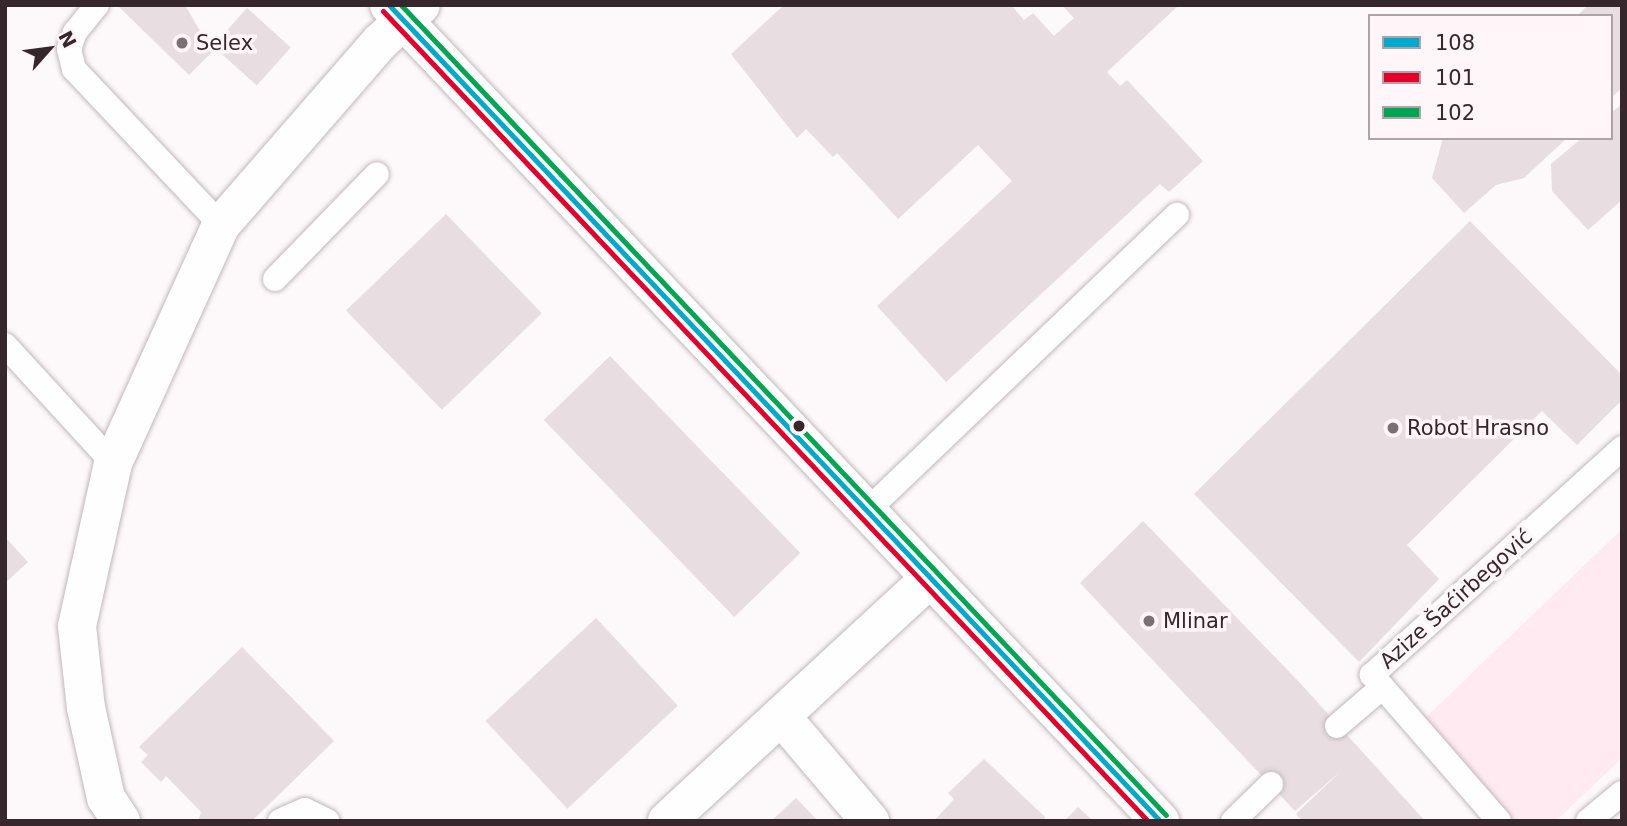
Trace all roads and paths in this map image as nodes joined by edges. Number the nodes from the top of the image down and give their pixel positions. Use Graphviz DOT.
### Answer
graph roads {
  1 [pos="97,5"];
  2 [pos="404,11"];
  3 [pos="377,174"];
  4 [pos="1177,215"];
  5 [pos="220,225"];
  6 [pos="275,279"];
  7 [pos="5,345"];
  8 [pos="1622,448"];
  9 [pos="113,463"];
  10 [pos="869,509"];
  11 [pos="930,578"];
  12 [pos="1379,690"];
  13 [pos="781,716"];
  14 [pos="1337,726"];
  15 [pos="1271,785"];
  16 [pos="1622,793"];
  17 [pos="121,821"];
  18 [pos="280,821"];
  19 [pos="328,821"];
  20 [pos="667,821"];
  21 [pos="870,821"];
  22 [pos="1160,821"];
  23 [pos="1233,821"];
  24 [pos="1499,821"];
  25 [pos="1588,821"];
  1 -- 5 [label="lane"];
  2 -- 5 [label="street"];
  2 -- 10 [label="street"];
  3 -- 6 [label="lane"];
  4 -- 10 [label="lane"];
  5 -- 9 [label="street"];
  7 -- 9 [label="lane"];
  8 -- 12 [label="lane, Azize Šaćirbegović"];
  9 -- 17 [label="street"];
  10 -- 11 [label="street"];
  11 -- 13 [label="street"];
  11 -- 22 [label="street"];
  12 -- 14 [label="lane"];
  12 -- 24 [label="lane, Azize Šaćirbegović"];
  13 -- 20 [label="street"];
  13 -- 21 [label="street"];
  15 -- 23 [label="lane"];
  16 -- 25 [label="lane"];
  18 -- 19 [label="lane"];
}
